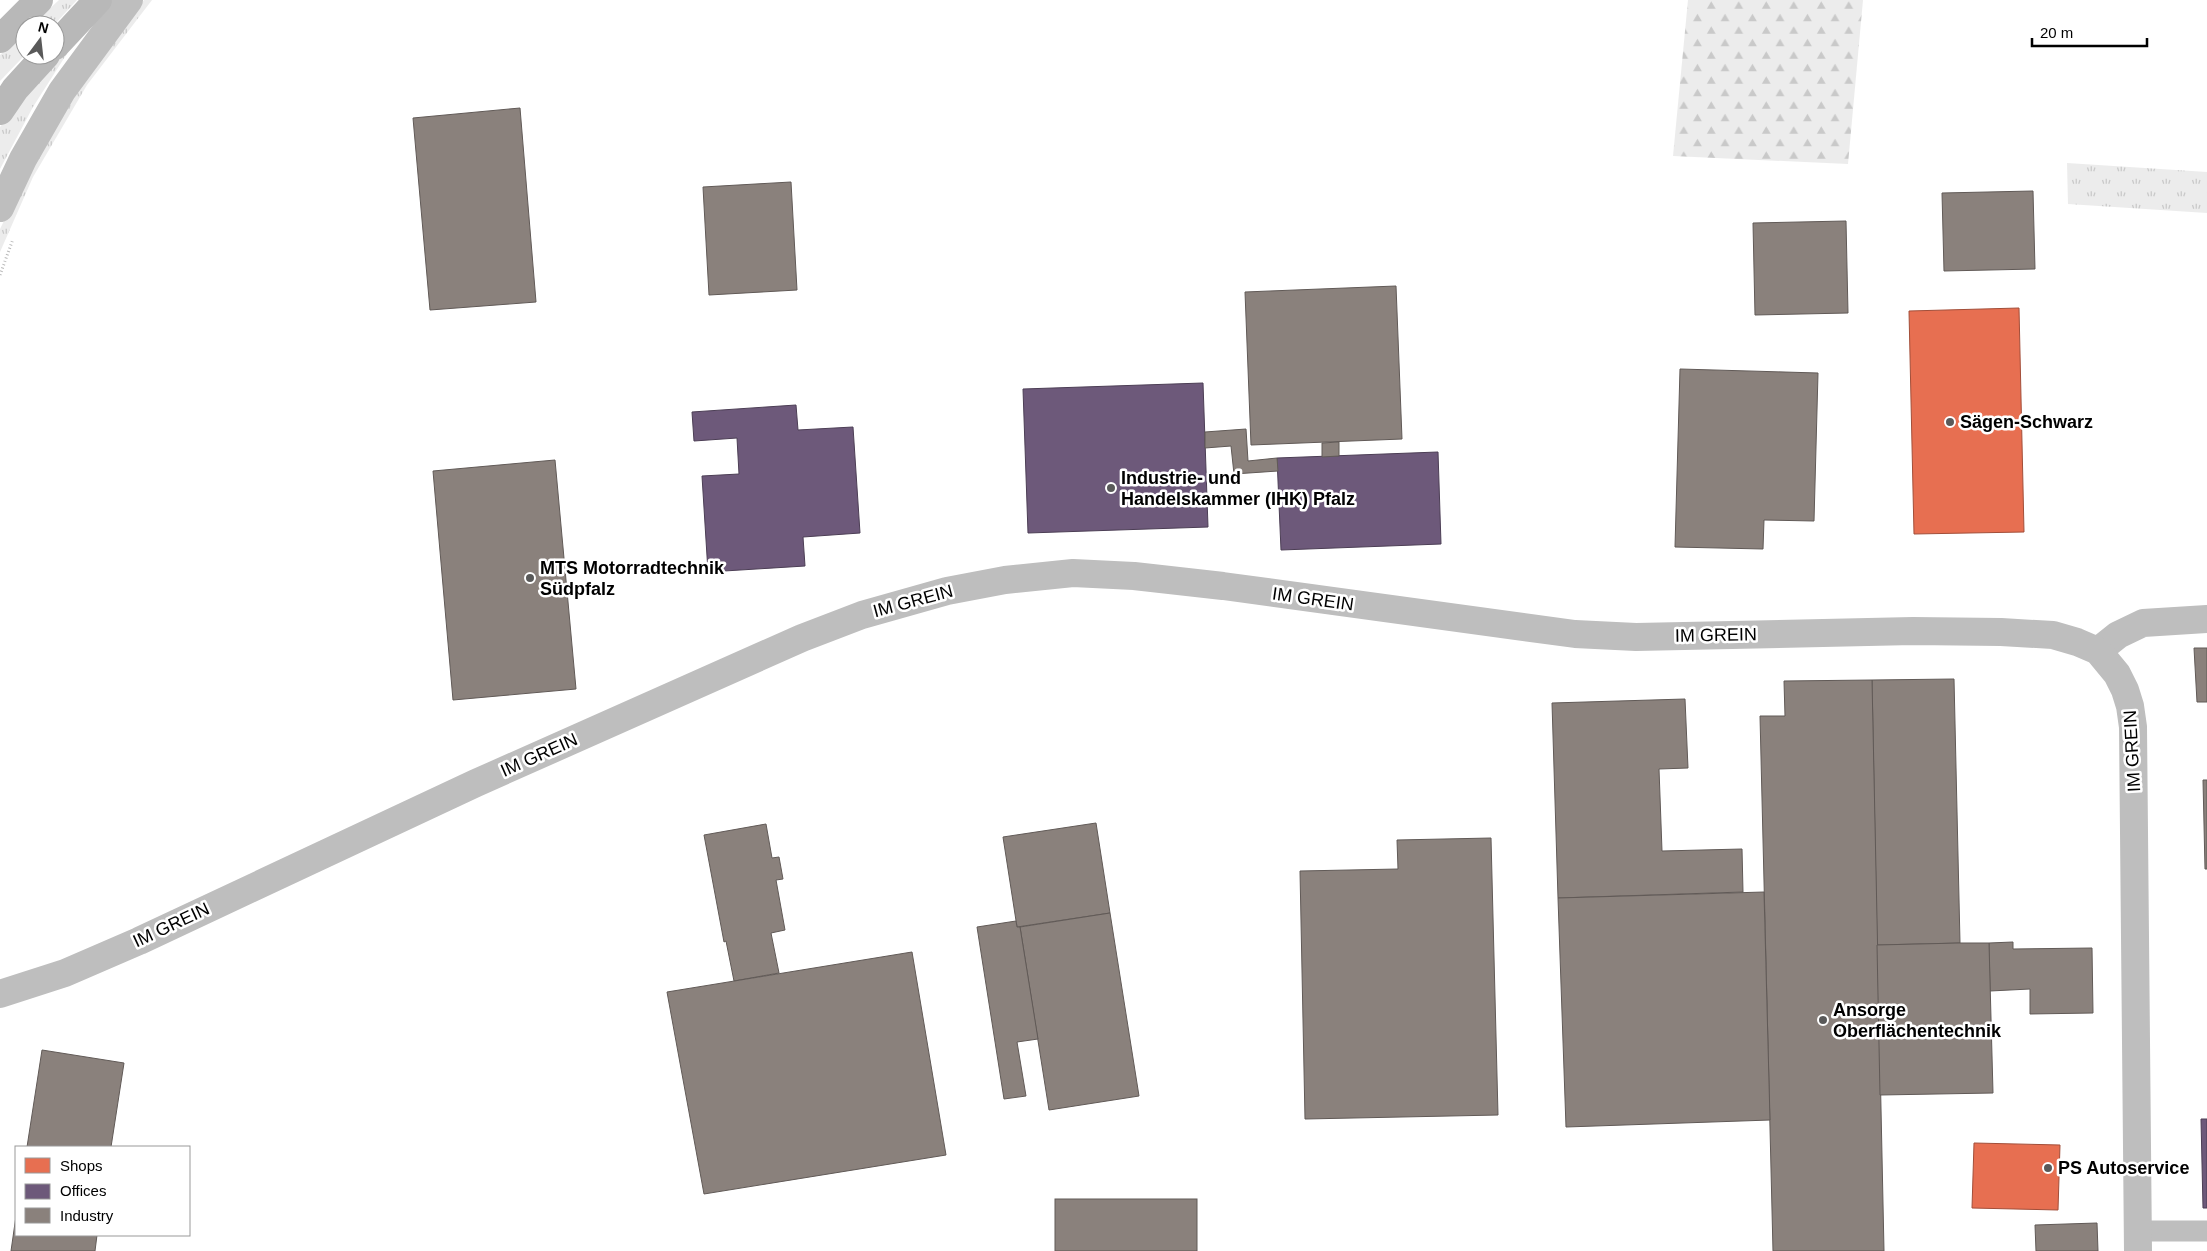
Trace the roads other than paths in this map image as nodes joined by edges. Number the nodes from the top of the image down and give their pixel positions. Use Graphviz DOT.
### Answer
graph roads {
  1 [pos="39,0"];
  2 [pos="98,0"];
  3 [pos="129,0"];
  4 [pos="65,35"];
  5 [pos="0,39"];
  6 [pos="37,65"];
  7 [pos="0,111"];
  8 [pos="0,208"];
  9 [pos="2207,620"];
  10 [pos="2098,651"];
  11 [pos="0,994"];
  12 [pos="2207,1231"];
  13 [pos="2138,1241"];
  1 -- 5 [label="main road"];
  2 -- 4 [label="main road"];
  3 -- 8 [label="street"];
  6 -- 7 [label="main road"];
  9 -- 10 [label="street"];
  10 -- 11 [label="street, IM GREIN"];
  10 -- 13 [label="street, IM GREIN"];
  12 -- 13 [label="lane"];
}
